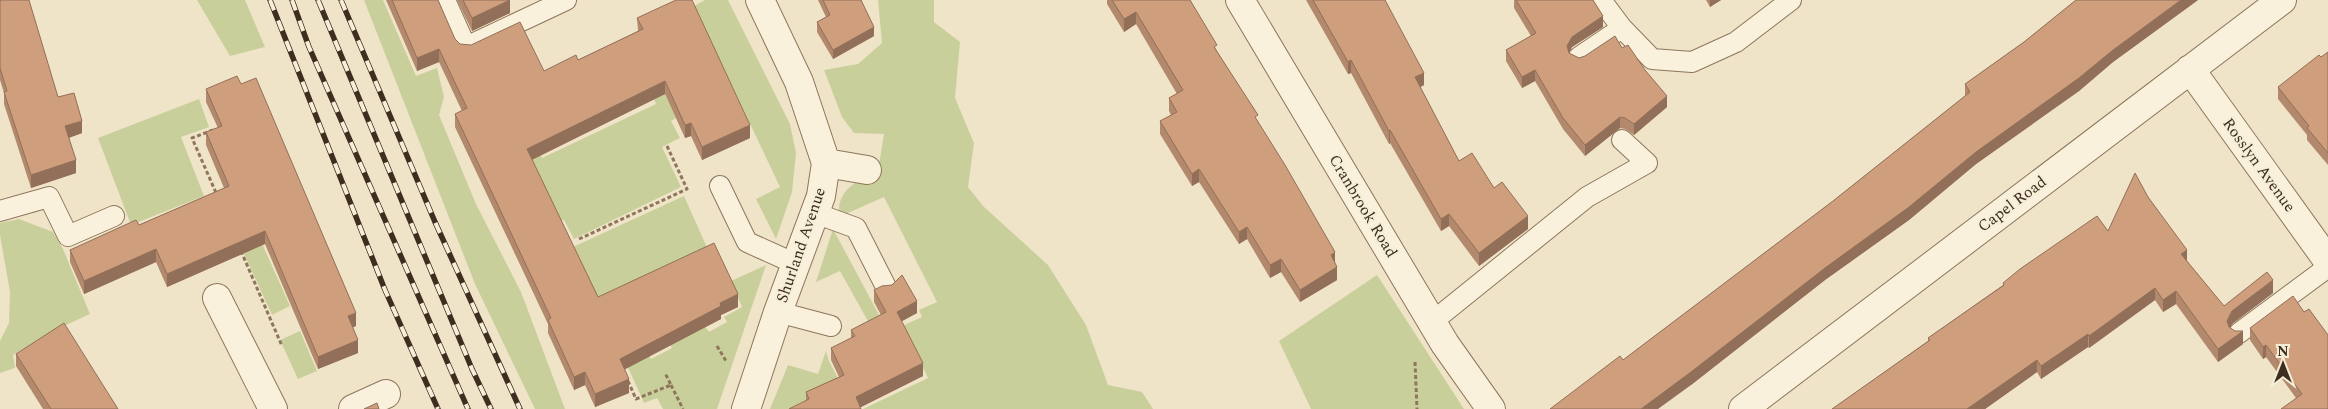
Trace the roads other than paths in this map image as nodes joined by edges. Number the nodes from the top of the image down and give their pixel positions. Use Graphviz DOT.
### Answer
graph roads {
  1 [pos="446,0"];
  2 [pos="566,0"];
  3 [pos="760,0"];
  4 [pos="1240,0"];
  5 [pos="1601,0"];
  6 [pos="1791,0"];
  7 [pos="2282,0"];
  8 [pos="1622,28"];
  9 [pos="1579,57"];
  10 [pos="2190,69"];
  11 [pos="1622,140"];
  12 [pos="826,163"];
  13 [pos="867,170"];
  14 [pos="720,186"];
  15 [pos="0,211"];
  16 [pos="815,213"];
  17 [pos="114,216"];
  18 [pos="2328,261"];
  19 [pos="796,264"];
  20 [pos="2328,267"];
  21 [pos="886,287"];
  22 [pos="216,298"];
  23 [pos="778,312"];
  24 [pos="1432,322"];
  25 [pos="831,326"];
  26 [pos="2240,333"];
  27 [pos="386,394"];
  28 [pos="274,409"];
  29 [pos="353,409"];
  30 [pos="746,409"];
  31 [pos="1491,409"];
  32 [pos="1743,409"];
  1 -- 2 [label="lane"];
  3 -- 12 [label="street, Shurland Avenue"];
  4 -- 24 [label="street, Cranbrook Road"];
  5 -- 8 [label="lane"];
  6 -- 8 [label="lane"];
  7 -- 10 [label="street, Capel Road"];
  8 -- 9 [label="lane"];
  10 -- 18 [label="street, Rosslyn Avenue"];
  10 -- 32 [label="street, Capel Road"];
  11 -- 24 [label="lane"];
  12 -- 13 [label="street"];
  12 -- 16 [label="street, Shurland Avenue"];
  14 -- 19 [label="lane"];
  15 -- 17 [label="lane"];
  16 -- 19 [label="street, Shurland Avenue"];
  16 -- 21 [label="lane"];
  19 -- 23 [label="street, Shurland Avenue"];
  20 -- 26 [label="lane"];
  22 -- 28 [label="street"];
  23 -- 25 [label="lane"];
  23 -- 30 [label="street, Shurland Avenue"];
  24 -- 31 [label="street, Cranbrook Road"];
  27 -- 29 [label="street"];
}
